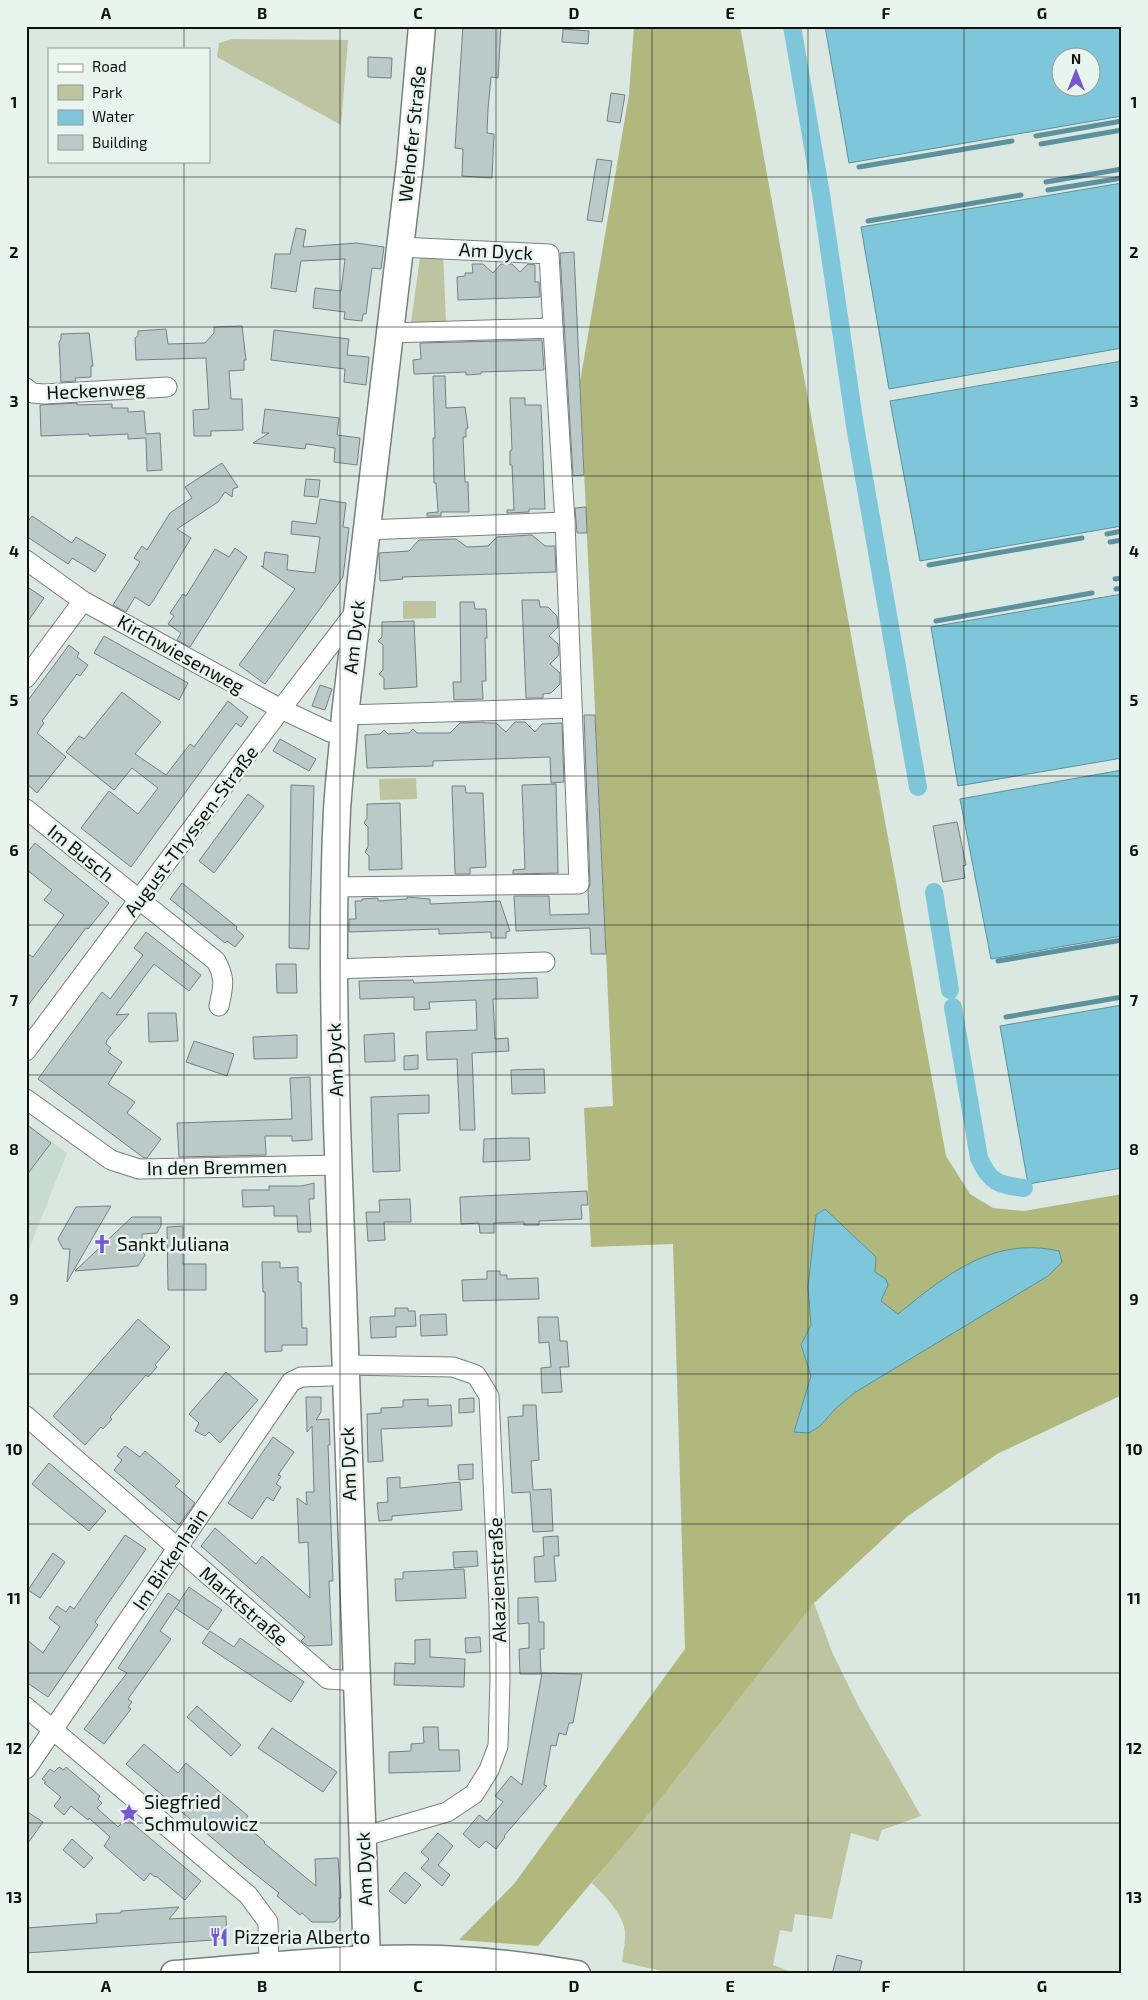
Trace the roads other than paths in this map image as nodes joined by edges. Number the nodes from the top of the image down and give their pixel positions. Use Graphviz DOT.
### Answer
graph roads {
  1 [pos="422,26"];
  2 [pos="400,244"];
  3 [pos="553,328"];
  4 [pos="390,332"];
  5 [pos="167,387"];
  6 [pos="26,388"];
  7 [pos="565,522"];
  8 [pos="366,530"];
  9 [pos="26,560"];
  10 [pos="83,601"];
  11 [pos="356,611"];
  12 [pos="26,678"];
  13 [pos="571,708"];
  14 [pos="281,709"];
  15 [pos="344,724"];
  16 [pos="26,809"];
  17 [pos="334,887"];
  18 [pos="139,900"];
  19 [pos="545,962"];
  20 [pos="333,968"];
  21 [pos="219,1006"];
  22 [pos="26,1051"];
  23 [pos="26,1099"];
  24 [pos="338,1164"];
  25 [pos="338,1371"];
  26 [pos="27,1418"];
  27 [pos="177,1548"];
  28 [pos="356,1681"];
  29 [pos="26,1707"];
  30 [pos="53,1730"];
  31 [pos="26,1769"];
  32 [pos="362,1837"];
  33 [pos="368,1960"];
  34 [pos="269,1967"];
  35 [pos="174,1974"];
  36 [pos="577,1974"];
  1 -- 2 [label="main road, Wehofer Straße"];
  2 -- 3 [label="street, Am Dyck"];
  2 -- 4 [label="main road, Am Dyck"];
  3 -- 4 [label="street"];
  3 -- 7 [label="street, Am Dyck"];
  4 -- 8 [label="main road, Am Dyck"];
  5 -- 6 [label="street, Heckenweg"];
  7 -- 8 [label="street"];
  7 -- 13 [label="street, Am Dyck"];
  8 -- 11 [label="main road, Am Dyck"];
  9 -- 10 [label="street, Kirchwiesenweg"];
  10 -- 12 [label="street"];
  10 -- 14 [label="street, Kirchwiesenweg"];
  11 -- 14 [label="street, August-Thyssen-Straße"];
  11 -- 15 [label="main road, Am Dyck"];
  13 -- 15 [label="street"];
  13 -- 17 [label="street, Am Dyck"];
  14 -- 15 [label="street, Kirchwiesenweg"];
  14 -- 18 [label="street, August-Thyssen-Straße"];
  15 -- 17 [label="main road, Am Dyck"];
  16 -- 18 [label="street, Im Busch"];
  17 -- 20 [label="main road, Am Dyck"];
  18 -- 21 [label="street, Im Busch"];
  18 -- 22 [label="street, August-Thyssen-Straße"];
  19 -- 20 [label="street"];
  20 -- 24 [label="main road, Am Dyck"];
  23 -- 24 [label="street, In den Bremmen"];
  24 -- 25 [label="main road, Am Dyck"];
  25 -- 27 [label="street, Im Birkenhain"];
  25 -- 28 [label="main road, Am Dyck"];
  25 -- 32 [label="street, Akazienstraße"];
  26 -- 27 [label="street, Marktstraße"];
  27 -- 28 [label="street, Marktstraße"];
  27 -- 30 [label="street, Im Birkenhain"];
  28 -- 32 [label="main road, Am Dyck"];
  29 -- 30 [label="street"];
  30 -- 31 [label="street, Im Birkenhain"];
  30 -- 34 [label="street"];
  32 -- 33 [label="main road, Am Dyck"];
  33 -- 34 [label="main road"];
  33 -- 36 [label="main road"];
  34 -- 35 [label="main road"];
}
